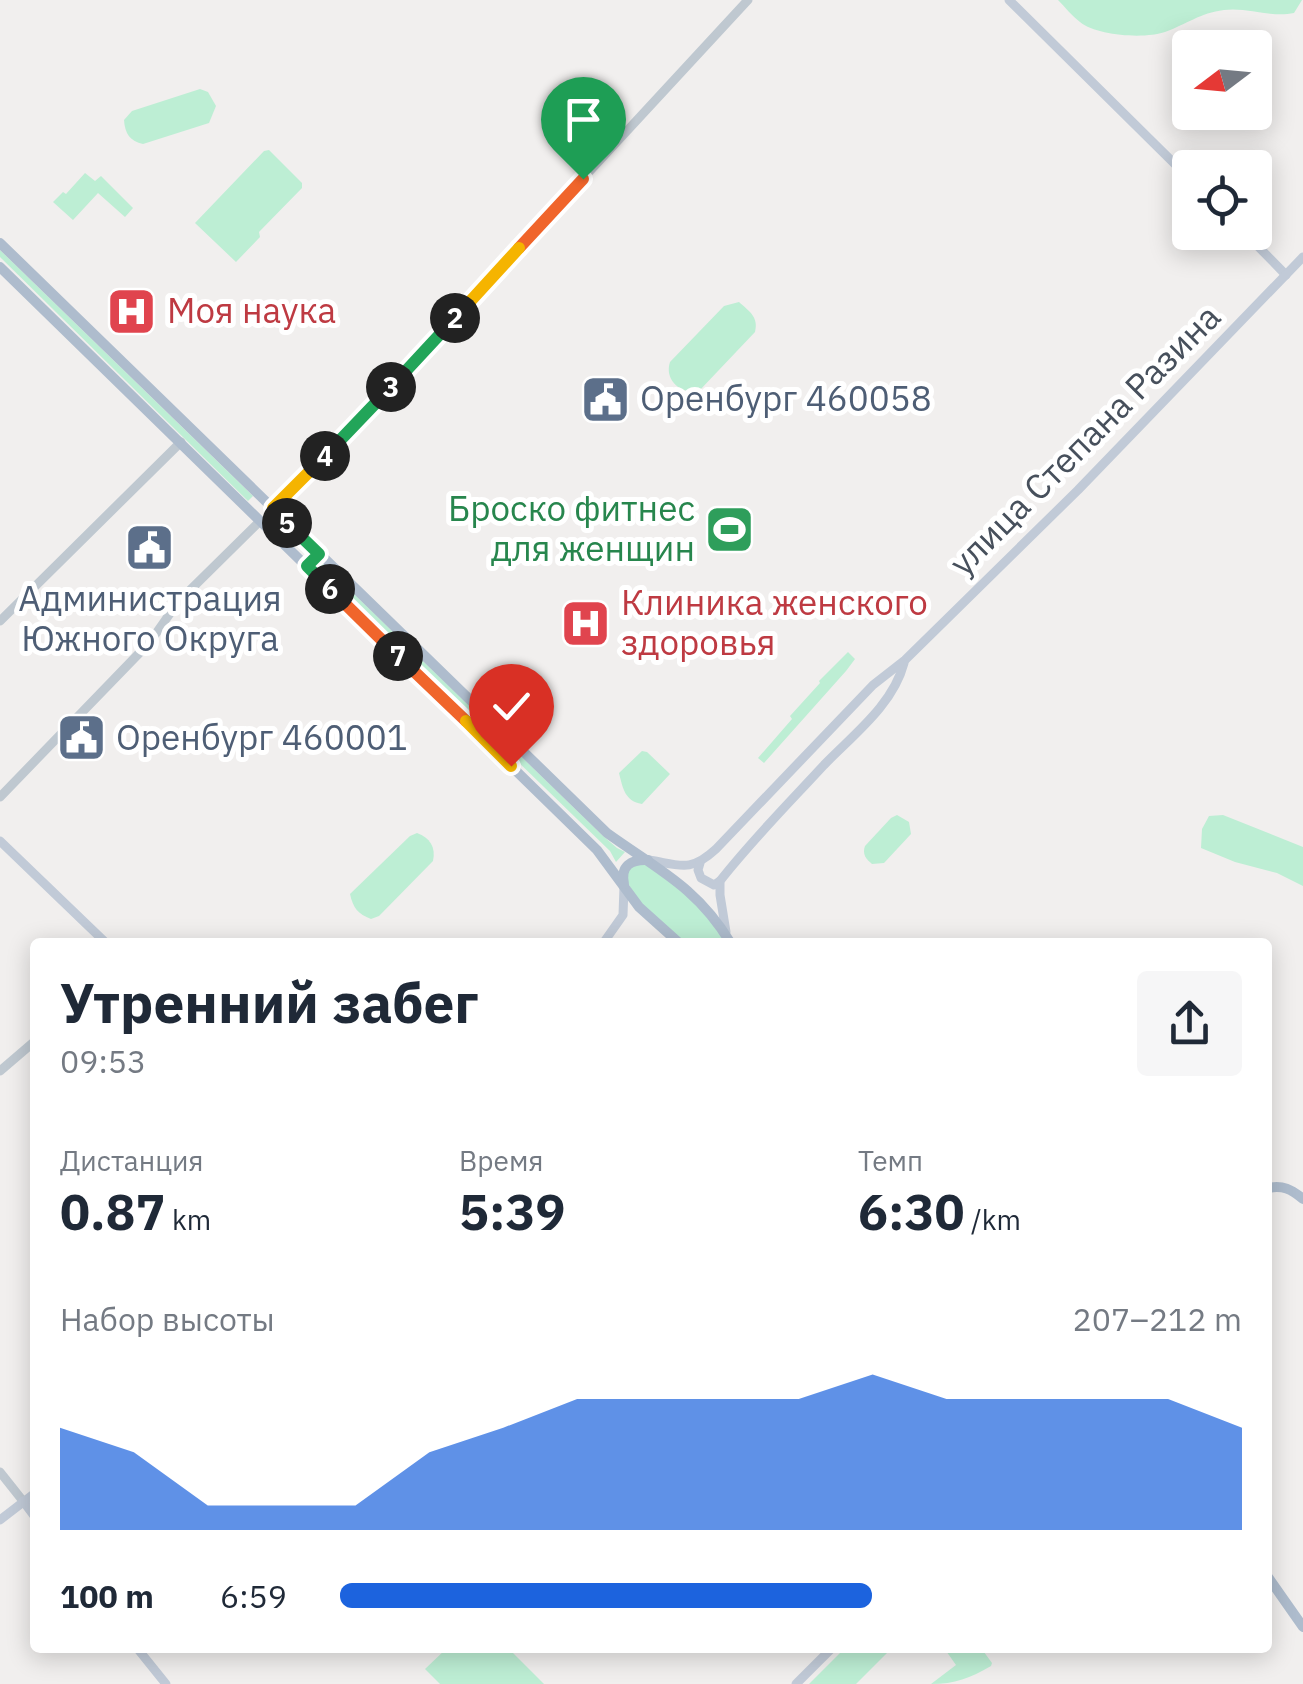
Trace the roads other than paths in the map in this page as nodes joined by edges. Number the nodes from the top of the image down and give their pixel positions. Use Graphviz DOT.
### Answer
graph roads {
  1 [pos="748,0"];
  2 [pos="1009,0"];
  3 [pos="1172,160"];
  4 [pos="0,243"];
  5 [pos="1262,250"];
  6 [pos="1303,257"];
  7 [pos="0,267"];
  8 [pos="1286,274"];
  9 [pos="181,442"];
  10 [pos="273,508"];
  11 [pos="260,520"];
  12 [pos="319,554"];
  13 [pos="307,566"];
  14 [pos="0,622"];
  15 [pos="905,660"];
  16 [pos="0,797"];
  17 [pos="0,841"];
  18 [pos="649,860"];
  19 [pos="700,864"];
  20 [pos="720,880"];
  21 [pos="624,887"];
  22 [pos="101,938"];
  23 [pos="607,938"];
  24 [pos="673,938"];
  25 [pos="727,938"];
  26 [pos="728,938"];
  27 [pos="30,1045"];
  28 [pos="0,1071"];
  29 [pos="1272,1187"];
  30 [pos="1303,1199"];
  31 [pos="0,1472"];
  32 [pos="30,1496"];
  33 [pos="23,1502"];
  34 [pos="30,1511"];
  35 [pos="0,1520"];
  36 [pos="1272,1583"];
  37 [pos="1303,1627"];
  38 [pos="141,1653"];
  39 [pos="822,1653"];
  40 [pos="166,1684"];
  41 [pos="796,1684"];
  1 -- 10 [label="street"];
  2 -- 3 [label="main road"];
  4 -- 10 [label="main road"];
  5 -- 8 [label="main road"];
  6 -- 8 [label="main road, улица Степана Разина"];
  7 -- 9 [label="main road"];
  8 -- 15 [label="main road, улица Степана Разина"];
  9 -- 11 [label="main road"];
  9 -- 14 [label="street"];
  10 -- 11 [label="main road"];
  10 -- 12 [label="main road"];
  11 -- 13 [label="main road"];
  11 -- 16 [label="street"];
  12 -- 13 [label="main road"];
  12 -- 18 [label="main road"];
  13 -- 21 [label="main road"];
  15 -- 19 [label="main road, улица Степана Разина"];
  15 -- 20 [label="main road, улица Степана Разина"];
  17 -- 22 [label="main road"];
  18 -- 19 [label="main road"];
  18 -- 21 [label="main road"];
  18 -- 25 [label="main road"];
  19 -- 20 [label="main road"];
  20 -- 26 [label="main road"];
  21 -- 23 [label="main road"];
  21 -- 24 [label="main road"];
  27 -- 28 [label="street"];
  29 -- 30 [label="main road"];
  31 -- 33 [label="street"];
  32 -- 33 [label="main road"];
  33 -- 34 [label="main road"];
  33 -- 35 [label="main road"];
  36 -- 37 [label="main road"];
  38 -- 40 [label="main road"];
  39 -- 41 [label="main road"];
}
